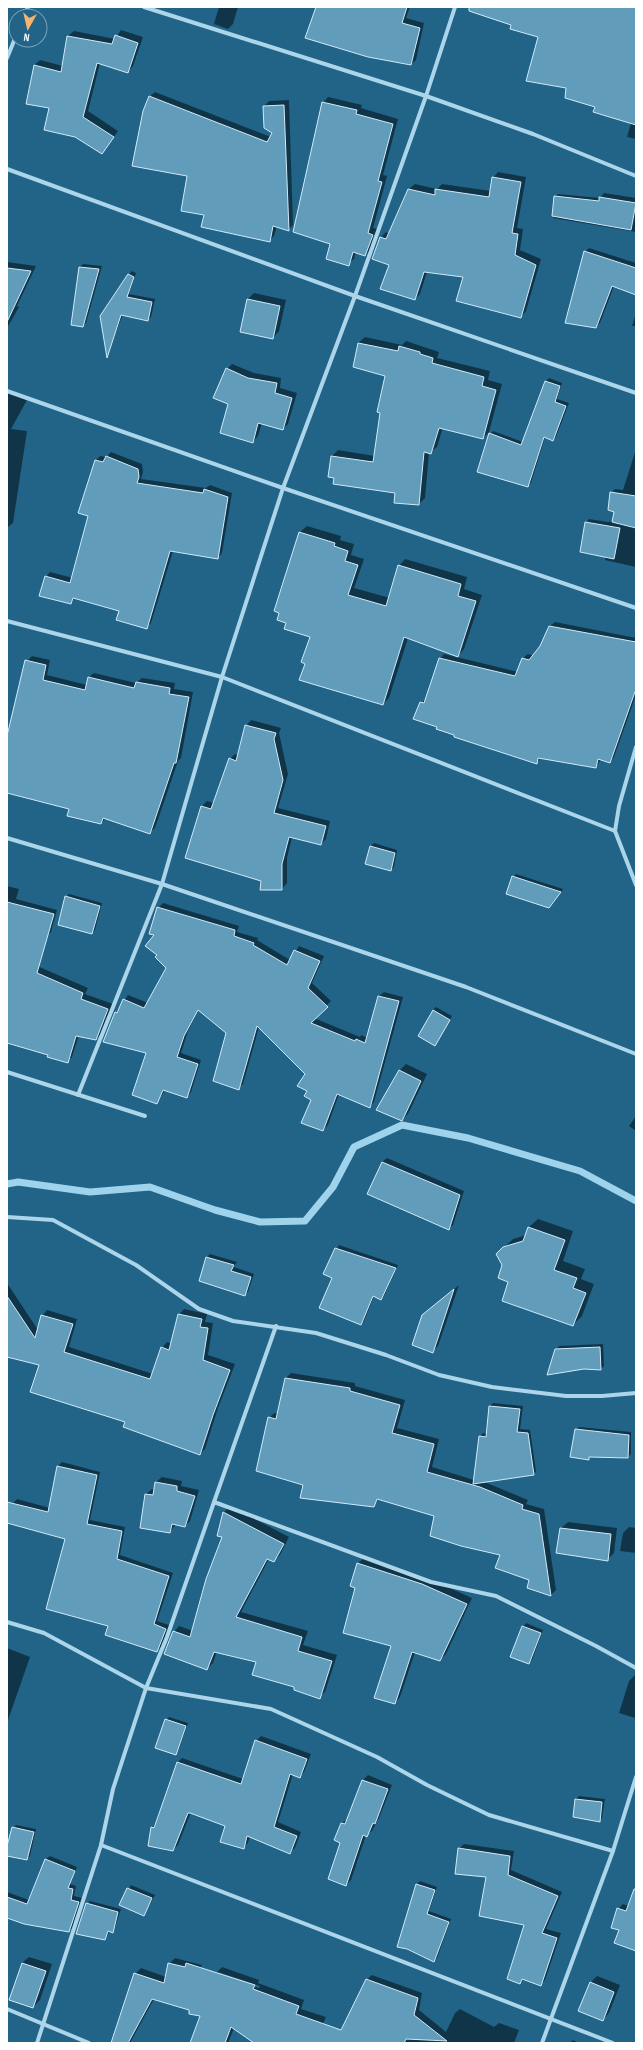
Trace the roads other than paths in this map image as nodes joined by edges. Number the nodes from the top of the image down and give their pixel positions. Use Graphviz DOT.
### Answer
graph roads {
  1 [pos="144,7"];
  2 [pos="455,7"];
  3 [pos="11,48"];
  4 [pos="7,58"];
  5 [pos="426,96"];
  6 [pos="7,170"];
  7 [pos="636,176"];
  8 [pos="356,296"];
  9 [pos="7,391"];
  10 [pos="636,393"];
  11 [pos="283,488"];
  12 [pos="636,608"];
  13 [pos="7,622"];
  14 [pos="222,677"];
  15 [pos="636,748"];
  16 [pos="615,831"];
  17 [pos="7,838"];
  18 [pos="162,884"];
  19 [pos="636,885"];
  20 [pos="636,1054"];
  21 [pos="7,1072"];
  22 [pos="78,1095"];
  23 [pos="146,1116"];
  24 [pos="7,1216"];
  25 [pos="276,1326"];
  26 [pos="636,1393"];
  27 [pos="214,1502"];
  28 [pos="7,1622"];
  29 [pos="636,1668"];
  30 [pos="146,1688"];
  31 [pos="636,1777"];
  32 [pos="101,1845"];
  33 [pos="612,1852"];
  34 [pos="7,2009"];
  35 [pos="551,2018"];
  36 [pos="43,2025"];
  37 [pos="37,2043"];
  38 [pos="89,2043"];
  39 [pos="542,2043"];
  40 [pos="613,2043"];
  1 -- 5 [label="street"];
  2 -- 5 [label="street"];
  3 -- 4 [label="street"];
  5 -- 7 [label="street"];
  5 -- 8 [label="street"];
  6 -- 8 [label="street"];
  8 -- 10 [label="street"];
  8 -- 11 [label="street"];
  9 -- 11 [label="street"];
  11 -- 12 [label="street"];
  11 -- 14 [label="street"];
  13 -- 14 [label="street"];
  14 -- 16 [label="street"];
  14 -- 18 [label="street"];
  15 -- 16 [label="street"];
  16 -- 19 [label="street"];
  17 -- 18 [label="street"];
  18 -- 20 [label="street"];
  18 -- 22 [label="street"];
  21 -- 22 [label="street"];
  22 -- 23 [label="street"];
  24 -- 25 [label="street"];
  25 -- 26 [label="street"];
  25 -- 27 [label="street"];
  27 -- 29 [label="street"];
  27 -- 30 [label="street"];
  28 -- 30 [label="street"];
  30 -- 32 [label="street"];
  30 -- 33 [label="street"];
  31 -- 33 [label="street"];
  32 -- 35 [label="street"];
  32 -- 36 [label="street"];
  33 -- 35 [label="street"];
  34 -- 36 [label="street"];
  35 -- 39 [label="street"];
  35 -- 40 [label="street"];
  36 -- 37 [label="street"];
  36 -- 38 [label="street"];
}
